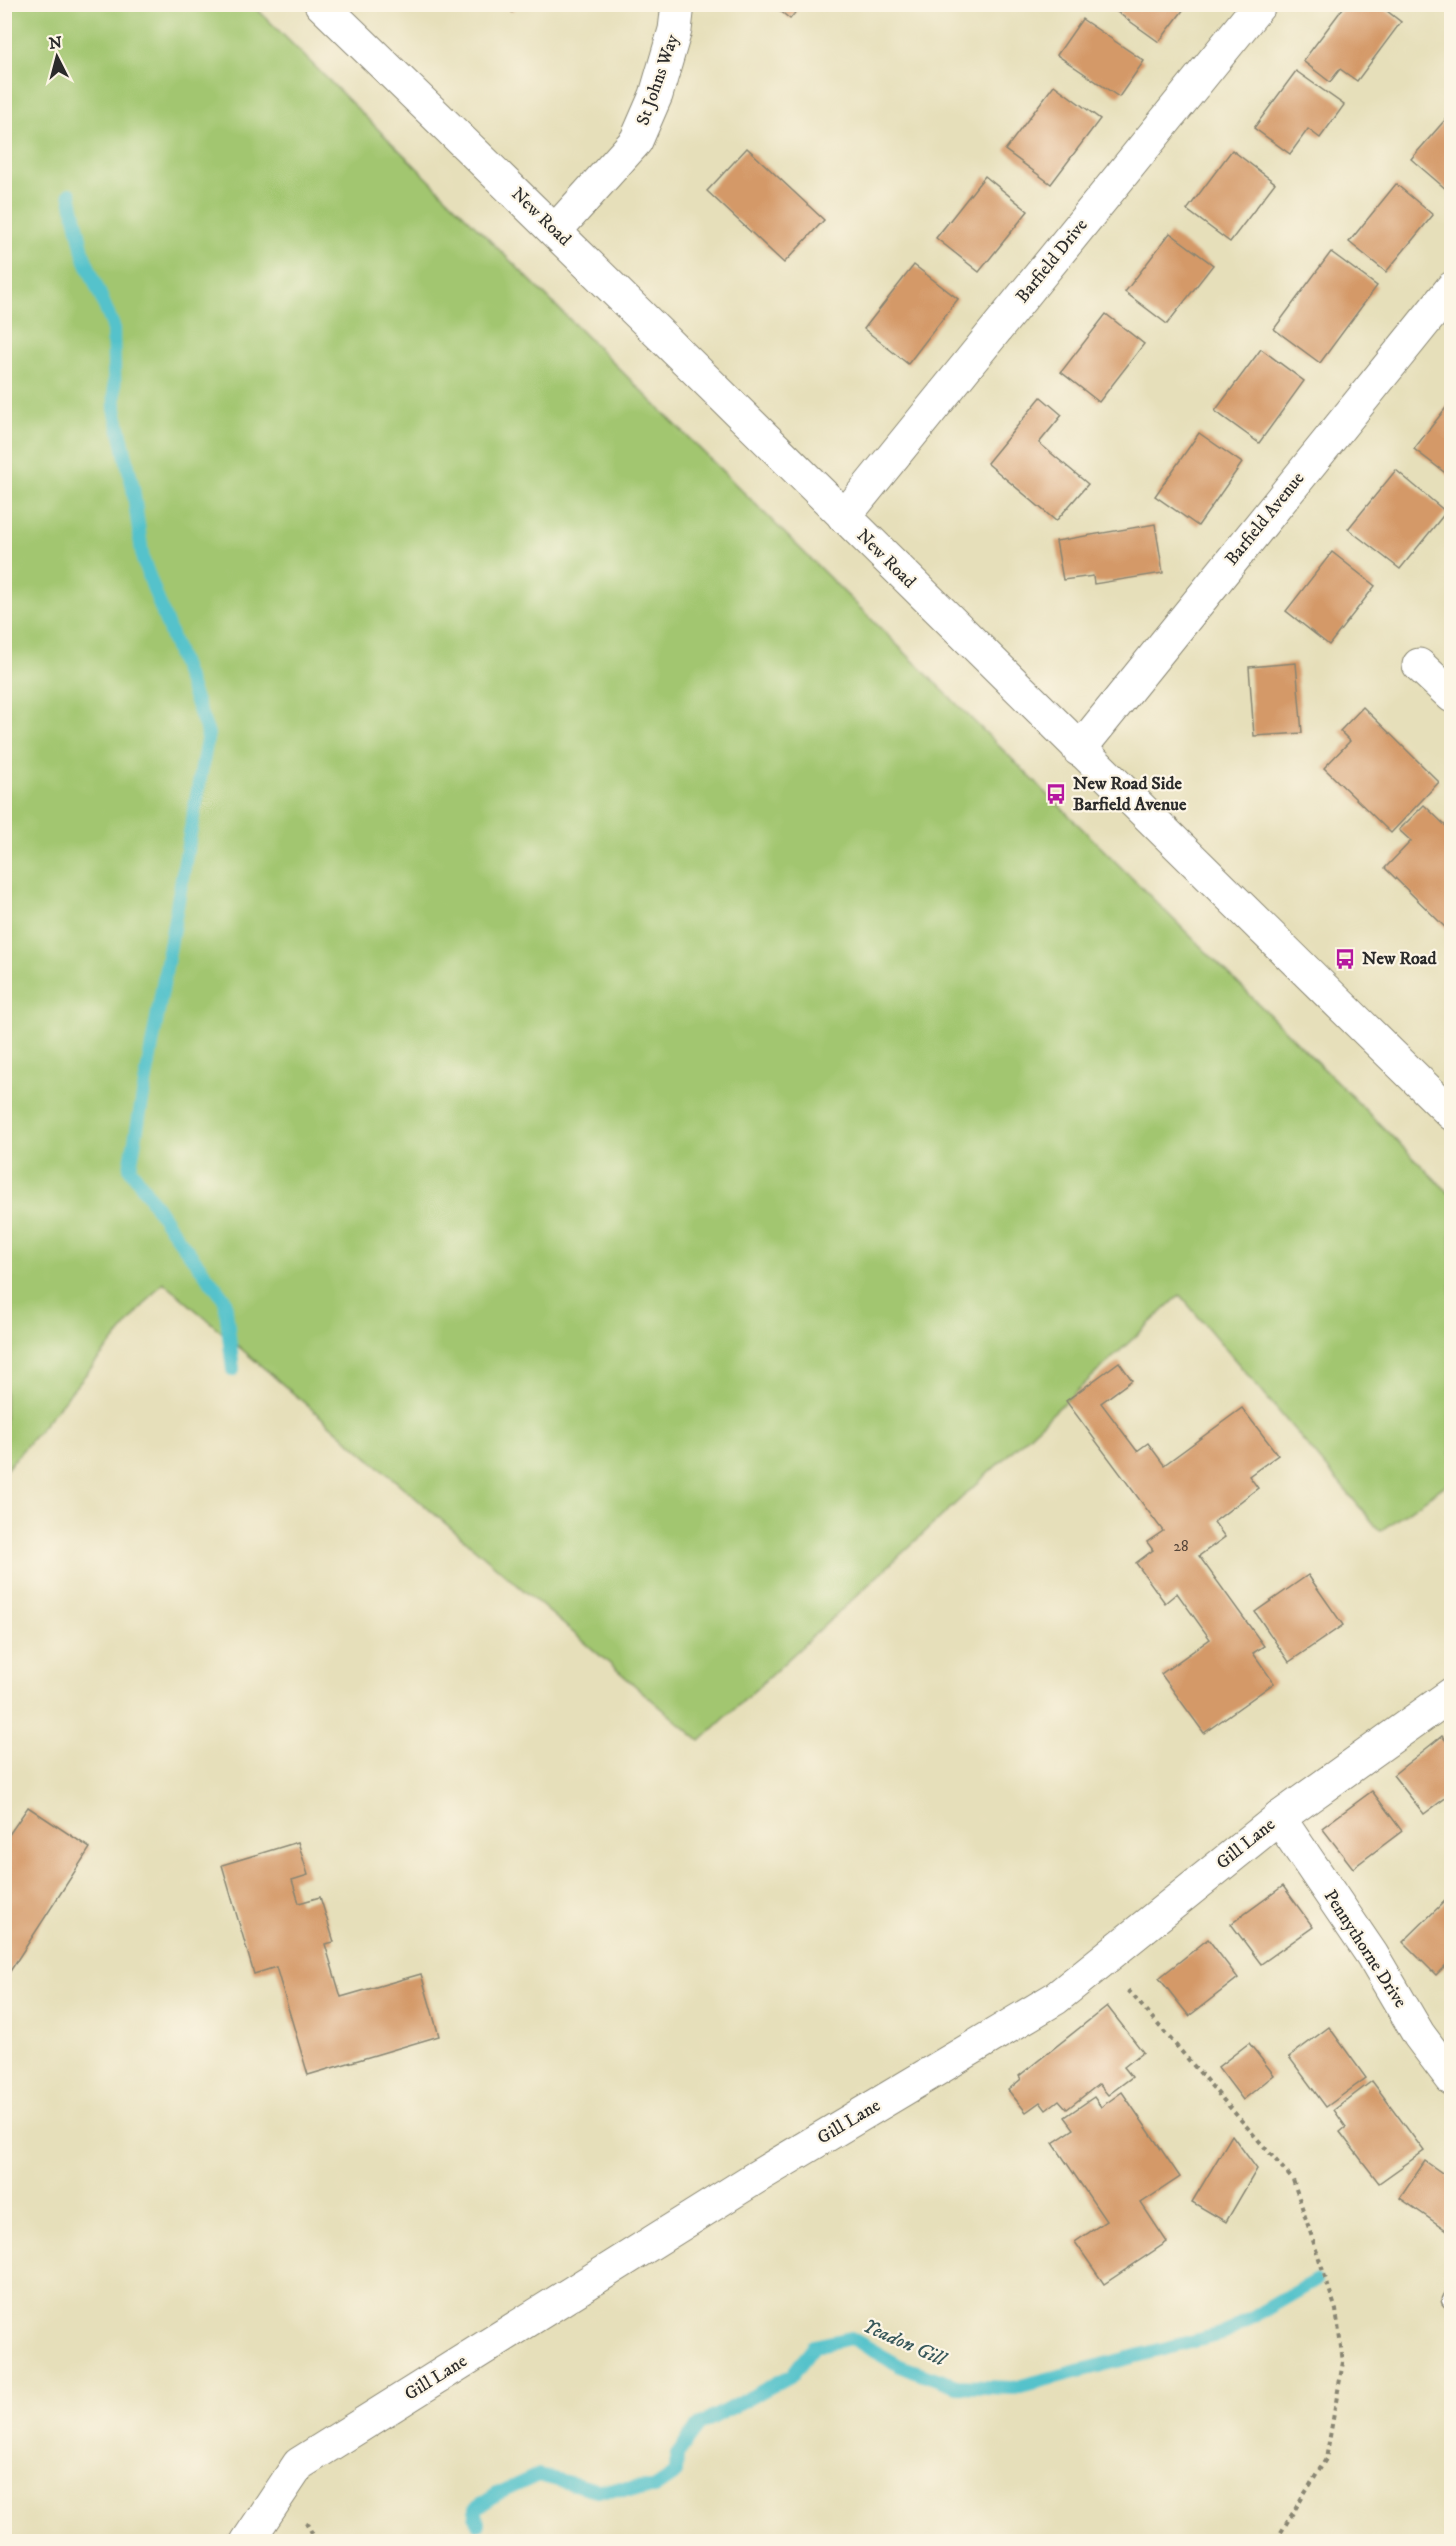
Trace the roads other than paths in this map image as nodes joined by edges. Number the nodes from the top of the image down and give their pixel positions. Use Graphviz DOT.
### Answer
graph roads {
  1 [pos="321,4"];
  2 [pos="678,4"];
  3 [pos="1260,4"];
  4 [pos="555,231"];
  5 [pos="1452,288"];
  6 [pos="844,518"];
  7 [pos="1419,665"];
  8 [pos="1452,696"];
  9 [pos="1079,750"];
  10 [pos="1452,1114"];
  11 [pos="1452,1694"];
  12 [pos="1279,1818"];
  13 [pos="1452,2079"];
  14 [pos="247,2541"];
  1 -- 4 [label="street, New Road"];
  2 -- 4 [label="street, St Johns Way"];
  3 -- 6 [label="street, Barfield Drive"];
  4 -- 6 [label="street, New Road"];
  5 -- 9 [label="street, Barfield Avenue"];
  6 -- 9 [label="street, New Road"];
  7 -- 8 [label="street"];
  9 -- 10 [label="street, New Road"];
  11 -- 12 [label="street, Gill Lane"];
  12 -- 13 [label="street, Pennythorne Drive"];
  12 -- 14 [label="street, Gill Lane"];
}
